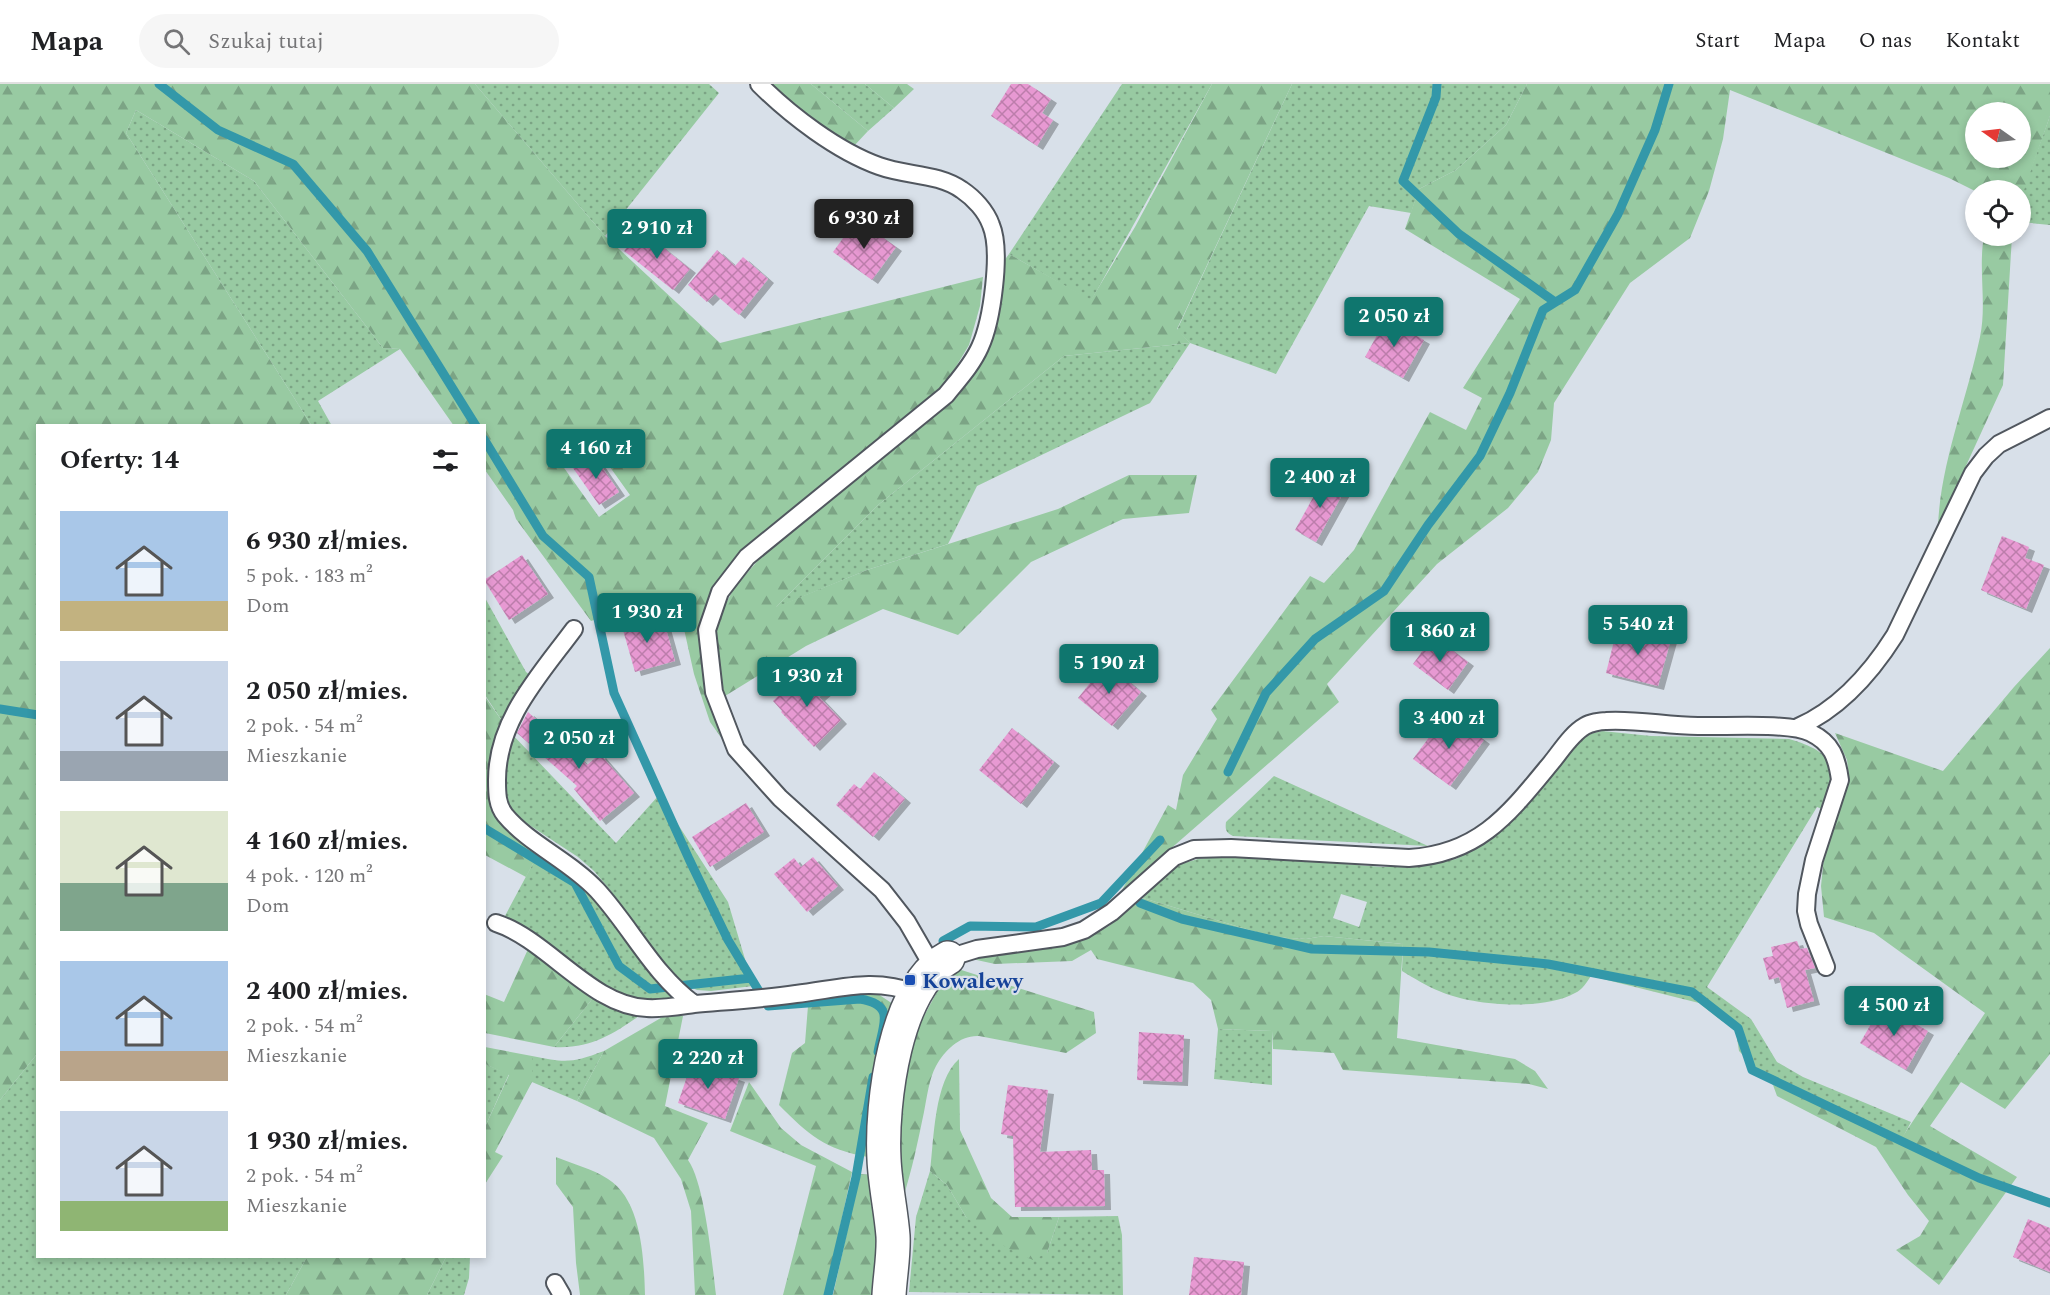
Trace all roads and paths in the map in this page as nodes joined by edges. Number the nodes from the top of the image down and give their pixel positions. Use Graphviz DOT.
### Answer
graph roads {
  1 [pos="759,84"];
  2 [pos="2050,418"];
  3 [pos="574,629"];
  4 [pos="1798,727"];
  5 [pos="496,923"];
  6 [pos="1826,967"];
  7 [pos="932,973"];
  8 [pos="694,1004"];
  9 [pos="889,1295"];
  1 -- 7 [label="lane"];
  2 -- 4 [label="lane"];
  3 -- 8 [label="lane"];
  4 -- 6 [label="lane"];
  4 -- 7 [label="lane"];
  5 -- 8 [label="lane"];
  7 -- 8 [label="lane"];
  7 -- 9 [label="street"];
}
